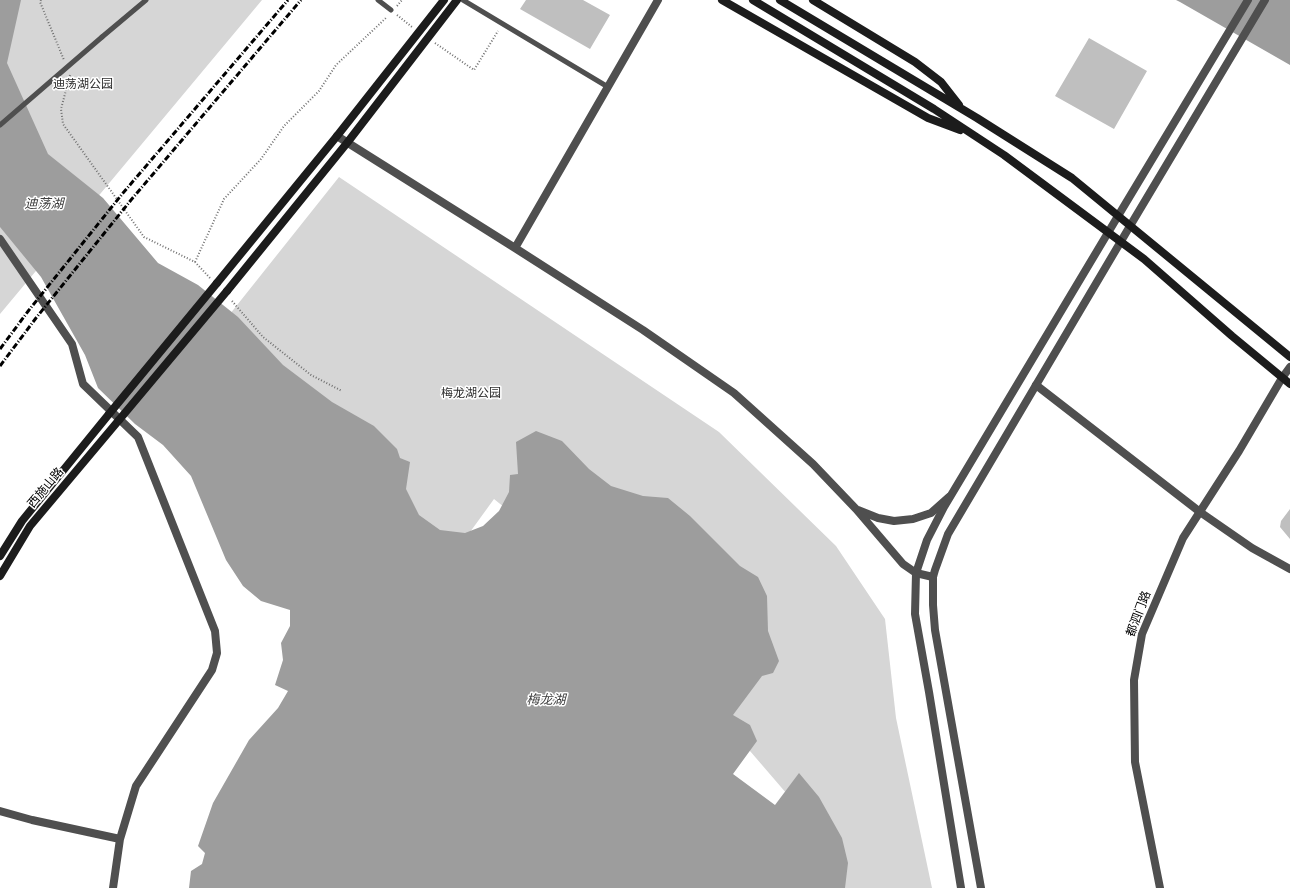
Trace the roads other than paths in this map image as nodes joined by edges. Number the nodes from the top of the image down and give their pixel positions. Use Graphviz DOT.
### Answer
graph roads {
  1 [pos="146,0"];
  2 [pos="378,0"];
  3 [pos="444,0"];
  4 [pos="457,0"];
  5 [pos="463,0"];
  6 [pos="658,0"];
  7 [pos="722,0"];
  8 [pos="753,0"];
  9 [pos="780,0"];
  10 [pos="813,0"];
  11 [pos="1248,0"];
  12 [pos="1265,0"];
  13 [pos="391,11"];
  14 [pos="608,87"];
  15 [pos="964,110"];
  16 [pos="0,125"];
  17 [pos="336,136"];
  18 [pos="975,136"];
  19 [pos="347,143"];
  20 [pos="1118,216"];
  21 [pos="1130,226"];
  22 [pos="1108,232"];
  23 [pos="0,239"];
  24 [pos="1120,242"];
  25 [pos="515,248"];
  26 [pos="1290,357"];
  27 [pos="1290,367"];
  28 [pos="1282,378"];
  29 [pos="1290,384"];
  30 [pos="1036,385"];
  31 [pos="950,497"];
  32 [pos="856,509"];
  33 [pos="1200,512"];
  34 [pos="0,556"];
  35 [pos="1290,569"];
  36 [pos="916,573"];
  37 [pos="0,576"];
  38 [pos="934,577"];
  39 [pos="0,811"];
  40 [pos="120,839"];
  41 [pos="113,888"];
  42 [pos="961,888"];
  43 [pos="981,888"];
  44 [pos="1160,888"];
  1 -- 16 [label="lane, bridge"];
  2 -- 13 [label="lane"];
  3 -- 17 [label="main road, 西施山路"];
  4 -- 19 [label="main road, 西施山路"];
  5 -- 14 [label="lane"];
  6 -- 14 [label="street"];
  7 -- 18 [label="main road"];
  8 -- 18 [label="main road"];
  9 -- 15 [label="main road"];
  10 -- 15 [label="main road"];
  11 -- 20 [label="street"];
  12 -- 21 [label="street"];
  14 -- 25 [label="street"];
  15 -- 20 [label="main road"];
  17 -- 19 [label="street"];
  17 -- 34 [label="main road, 西施山路, bridge"];
  18 -- 22 [label="main road"];
  19 -- 25 [label="street"];
  19 -- 37 [label="main road, 西施山路, bridge"];
  20 -- 21 [label="main road"];
  20 -- 22 [label="street"];
  21 -- 24 [label="street"];
  21 -- 26 [label="main road"];
  22 -- 24 [label="main road"];
  22 -- 31 [label="street"];
  23 -- 40 [label="street"];
  24 -- 28 [label="main road"];
  24 -- 30 [label="street"];
  25 -- 32 [label="street"];
  27 -- 28 [label="street, 都泗门路"];
  28 -- 29 [label="main road"];
  28 -- 33 [label="street, 都泗门路"];
  30 -- 33 [label="street"];
  30 -- 38 [label="street"];
  31 -- 32 [label="street"];
  31 -- 36 [label="street"];
  32 -- 36 [label="street"];
  33 -- 35 [label="street"];
  33 -- 44 [label="street, 都泗门路"];
  36 -- 38 [label="street"];
  36 -- 42 [label="street"];
  38 -- 43 [label="street"];
  39 -- 40 [label="street"];
  40 -- 41 [label="street"];
}
